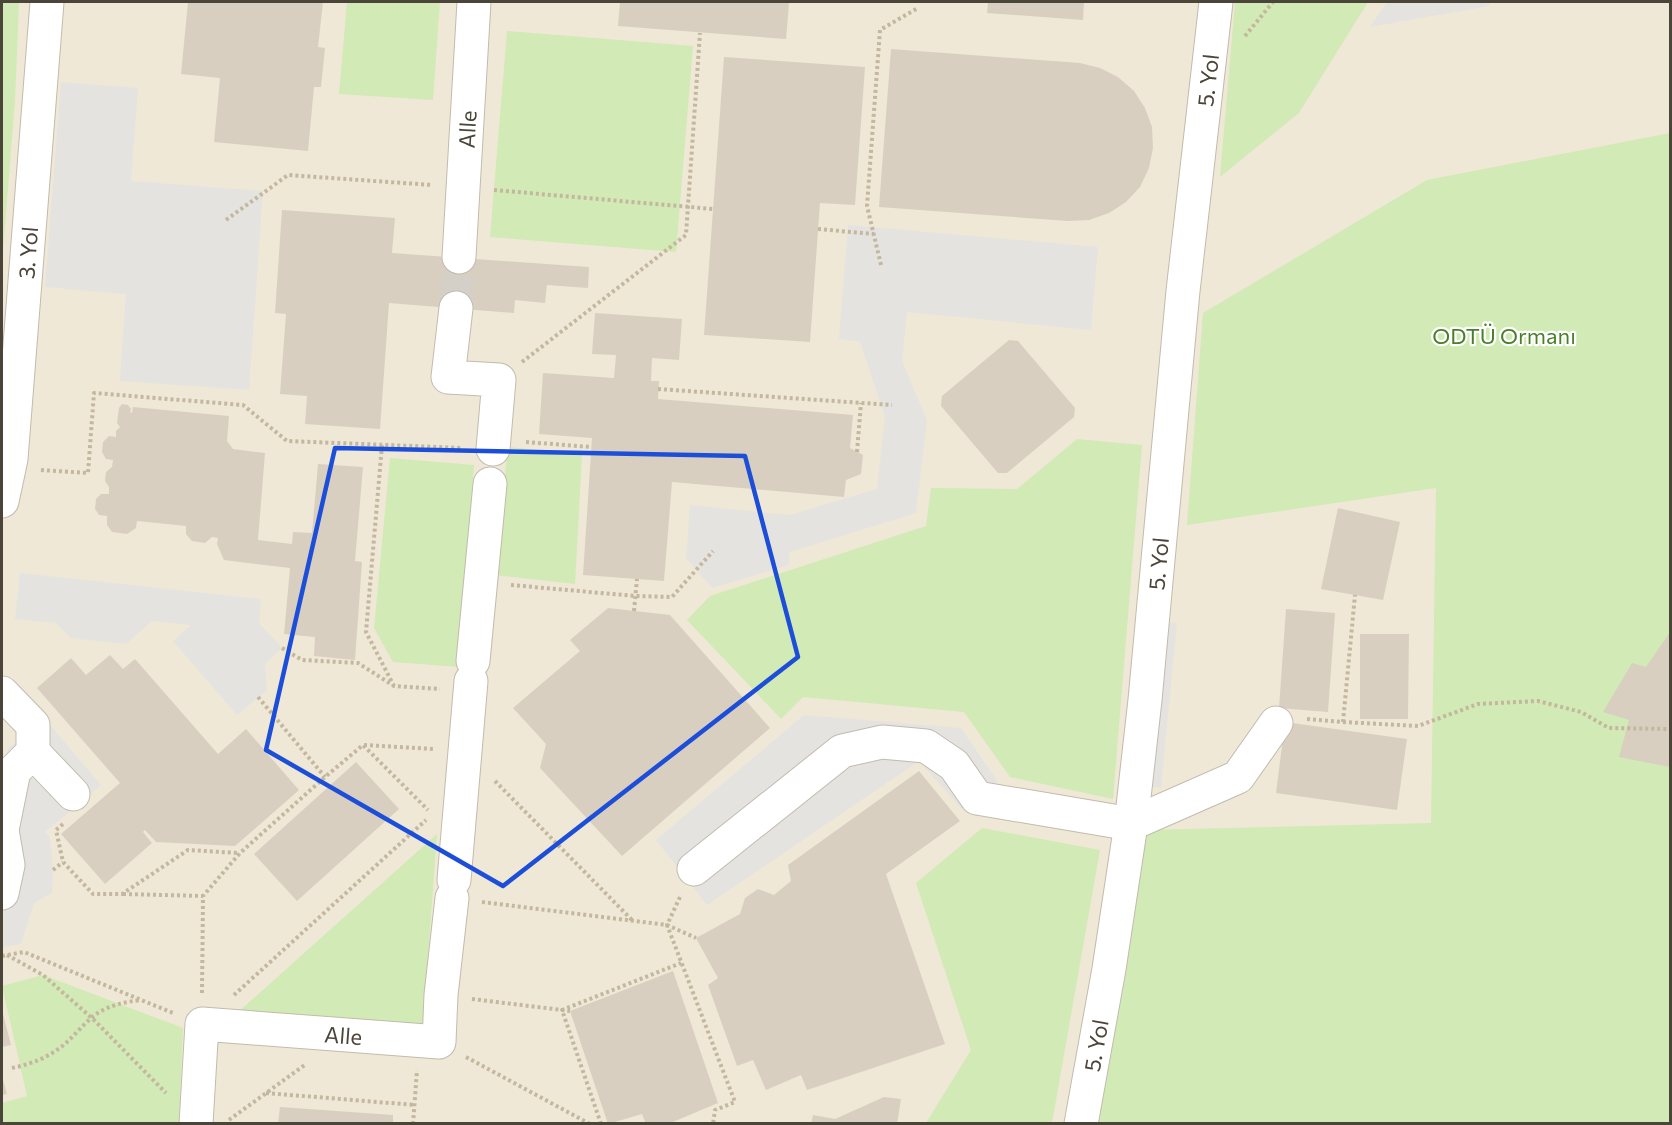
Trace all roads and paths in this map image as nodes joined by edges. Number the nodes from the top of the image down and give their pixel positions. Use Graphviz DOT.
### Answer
graph roads {
  1 [pos="47,2"];
  2 [pos="474,2"];
  3 [pos="1216,2"];
  4 [pos="918,8"];
  5 [pos="700,33"];
  6 [pos="818,229"];
  7 [pos="874,234"];
  8 [pos="459,257"];
  9 [pos="881,265"];
  10 [pos="456,308"];
  11 [pos="499,380"];
  12 [pos="658,389"];
  13 [pos="861,403"];
  14 [pos="892,405"];
  15 [pos="382,445"];
  16 [pos="493,445"];
  17 [pos="591,447"];
  18 [pos="856,452"];
  19 [pos="9,468"];
  20 [pos="490,484"];
  21 [pos="2,501"];
  22 [pos="713,551"];
  23 [pos="638,579"];
  24 [pos="481,582"];
  25 [pos="1355,595"];
  26 [pos="635,596"];
  27 [pos="634,611"];
  28 [pos="282,648"];
  29 [pos="472,677"];
  30 [pos="394,686"];
  31 [pos="2,693"];
  32 [pos="258,698"];
  33 [pos="1342,722"];
  34 [pos="1276,723"];
  35 [pos="1671,729"];
  36 [pos="363,745"];
  37 [pos="465,751"];
  38 [pos="33,752"];
  39 [pos="324,777"];
  40 [pos="73,794"];
  41 [pos="1131,824"];
  42 [pos="56,830"];
  43 [pos="240,853"];
  44 [pos="63,862"];
  45 [pos="693,869"];
  46 [pos="53,870"];
  47 [pos="453,889"];
  48 [pos="2,893"];
  49 [pos="122,894"];
  50 [pos="203,896"];
  51 [pos="632,920"];
  52 [pos="667,925"];
  53 [pos="696,938"];
  54 [pos="4,956"];
  55 [pos="681,963"];
  56 [pos="441,995"];
  57 [pos="140,999"];
  58 [pos="562,1010"];
  59 [pos="570,1011"];
  60 [pos="91,1018"];
  61 [pos="202,1024"];
  62 [pos="346,1035"];
  63 [pos="429,1042"];
  64 [pos="12,1068"];
  65 [pos="265,1093"];
  66 [pos="173,1100"];
  67 [pos="415,1105"];
  68 [pos="196,1124"];
  69 [pos="223,1124"];
  70 [pos="413,1124"];
  71 [pos="590,1124"];
  72 [pos="602,1124"];
  73 [pos="712,1124"];
  74 [pos="1081,1124"];
  1 -- 19 [label="street, 3. Yol"];
  2 -- 8 [label="street, Alle"];
  3 -- 41 [label="street, 5. Yol"];
  4 -- 7 [label="path"];
  5 -- 11 [label="path"];
  6 -- 7 [label="path"];
  7 -- 9 [label="path"];
  10 -- 11 [label="street"];
  11 -- 16 [label="street"];
  12 -- 13 [label="path"];
  13 -- 14 [label="path"];
  13 -- 18 [label="path"];
  15 -- 16 [label="path"];
  15 -- 19 [label="path"];
  15 -- 30 [label="path"];
  16 -- 17 [label="path"];
  19 -- 21 [label="street, 3. Yol"];
  20 -- 24 [label="street"];
  22 -- 26 [label="path"];
  23 -- 26 [label="path"];
  24 -- 26 [label="path"];
  24 -- 29 [label="street"];
  25 -- 33 [label="path"];
  26 -- 27 [label="path"];
  28 -- 30 [label="path"];
  29 -- 30 [label="path"];
  29 -- 37 [label="street"];
  31 -- 38 [label="street"];
  32 -- 39 [label="path"];
  33 -- 34 [label="path"];
  33 -- 35 [label="path"];
  34 -- 41 [label="street"];
  36 -- 37 [label="path"];
  36 -- 39 [label="path"];
  36 -- 61 [label="path"];
  37 -- 47 [label="street"];
  37 -- 51 [label="path"];
  38 -- 40 [label="street"];
  38 -- 48 [label="street"];
  39 -- 43 [label="path"];
  41 -- 45 [label="street"];
  41 -- 74 [label="street, 5. Yol"];
  42 -- 44 [label="path"];
  43 -- 49 [label="path"];
  43 -- 50 [label="path"];
  44 -- 46 [label="path"];
  44 -- 49 [label="path"];
  45 -- 52 [label="path"];
  47 -- 51 [label="path"];
  47 -- 56 [label="street"];
  49 -- 50 [label="path"];
  50 -- 61 [label="path"];
  51 -- 52 [label="path"];
  52 -- 53 [label="path"];
  52 -- 55 [label="path"];
  54 -- 57 [label="path"];
  54 -- 60 [label="path"];
  55 -- 58 [label="path"];
  55 -- 73 [label="path"];
  56 -- 58 [label="path"];
  56 -- 63 [label="street"];
  57 -- 60 [label="path"];
  57 -- 61 [label="path"];
  58 -- 59 [label="path"];
  58 -- 72 [label="path"];
  60 -- 64 [label="path"];
  60 -- 66 [label="path"];
  61 -- 62 [label="street, Alle"];
  61 -- 68 [label="street"];
  62 -- 63 [label="street, Alle"];
  62 -- 65 [label="path"];
  63 -- 67 [label="path"];
  63 -- 71 [label="path"];
  65 -- 67 [label="path"];
  65 -- 69 [label="path"];
  67 -- 70 [label="path"];
}
